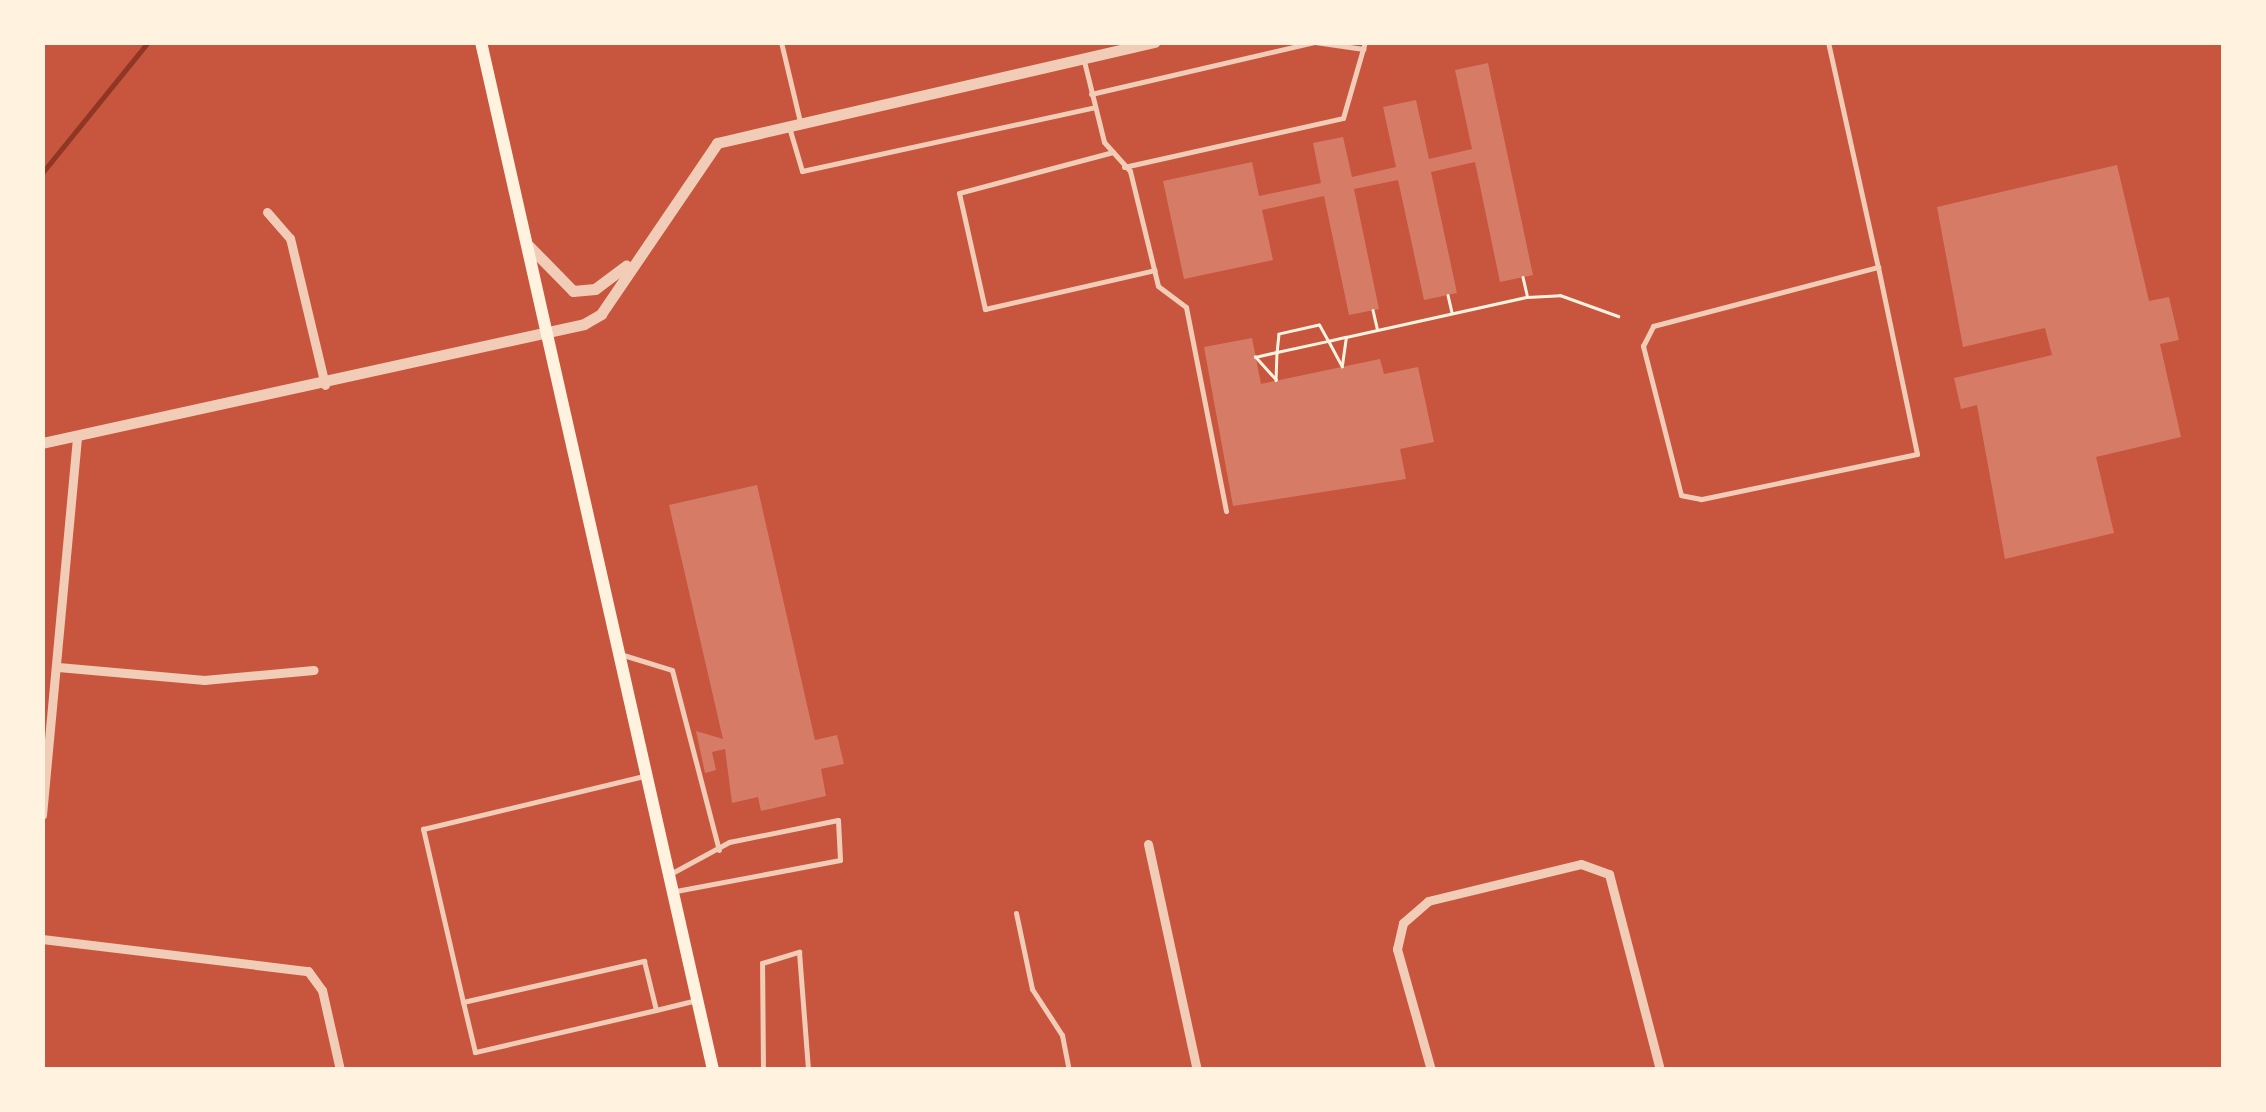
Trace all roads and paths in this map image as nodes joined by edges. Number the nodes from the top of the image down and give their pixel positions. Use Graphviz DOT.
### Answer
graph roads {
  1 [pos="481,42"];
  2 [pos="781,42"];
  3 [pos="1154,42"];
  4 [pos="1315,42"];
  5 [pos="1828,42"];
  6 [pos="1364,46"];
  7 [pos="1083,58"];
  8 [pos="1091,94"];
  9 [pos="1095,106"];
  10 [pos="794,123"];
  11 [pos="1113,152"];
  12 [pos="1124,167"];
  13 [pos="267,212"];
  14 [pos="526,242"];
  15 [pos="634,260"];
  16 [pos="1878,268"];
  17 [pos="1154,270"];
  18 [pos="1523,277"];
  19 [pos="1448,294"];
  20 [pos="1527,298"];
  21 [pos="1373,310"];
  22 [pos="1452,314"];
  23 [pos="1618,316"];
  24 [pos="1377,330"];
  25 [pos="548,335"];
  26 [pos="1346,337"];
  27 [pos="1328,341"];
  28 [pos="1277,352"];
  29 [pos="325,385"];
  30 [pos="77,440"];
  31 [pos="42,443"];
  32 [pos="1226,512"];
  33 [pos="620,654"];
  34 [pos="58,667"];
  35 [pos="314,670"];
  36 [pos="647,776"];
  37 [pos="42,816"];
  38 [pos="1148,844"];
  39 [pos="718,850"];
  40 [pos="669,874"];
  41 [pos="673,892"];
  42 [pos="1016,913"];
  43 [pos="42,939"];
  44 [pos="697,1000"];
  45 [pos="463,1002"];
  46 [pos="656,1010"];
  47 [pos="340,1070"];
  48 [pos="713,1070"];
  49 [pos="763,1070"];
  50 [pos="808,1070"];
  51 [pos="1069,1070"];
  52 [pos="1198,1070"];
  53 [pos="1431,1070"];
  54 [pos="1660,1070"];
  1 -- 14 [label="main road"];
  2 -- 10 [label="lane"];
  3 -- 7 [label="street"];
  4 -- 6 [label="lane"];
  4 -- 8 [label="lane"];
  5 -- 16 [label="lane"];
  6 -- 12 [label="lane"];
  7 -- 8 [label="lane"];
  7 -- 10 [label="street"];
  8 -- 9 [label="lane"];
  9 -- 10 [label="lane"];
  9 -- 11 [label="lane"];
  10 -- 15 [label="street"];
  11 -- 12 [label="lane"];
  11 -- 17 [label="lane"];
  12 -- 17 [label="lane"];
  13 -- 29 [label="street"];
  14 -- 15 [label="street"];
  14 -- 25 [label="main road"];
  15 -- 25 [label="street"];
  16 -- 16 [label="lane"];
  17 -- 32 [label="lane"];
  18 -- 20 [label="path"];
  19 -- 22 [label="path"];
  20 -- 22 [label="path"];
  20 -- 23 [label="path"];
  21 -- 24 [label="path"];
  22 -- 24 [label="path"];
  24 -- 26 [label="path"];
  25 -- 29 [label="street"];
  25 -- 33 [label="main road"];
  26 -- 27 [label="path"];
  26 -- 27 [label="path"];
  27 -- 28 [label="path"];
  27 -- 28 [label="path"];
  28 -- 28 [label="path"];
  29 -- 30 [label="street"];
  30 -- 31 [label="street"];
  30 -- 34 [label="street"];
  33 -- 36 [label="main road"];
  33 -- 39 [label="lane"];
  34 -- 35 [label="street"];
  34 -- 37 [label="street"];
  36 -- 40 [label="main road"];
  36 -- 45 [label="lane"];
  38 -- 52 [label="street"];
  39 -- 40 [label="lane"];
  39 -- 41 [label="lane"];
  40 -- 41 [label="main road"];
  41 -- 44 [label="main road"];
  42 -- 51 [label="lane"];
  43 -- 47 [label="street"];
  44 -- 46 [label="lane"];
  44 -- 48 [label="main road"];
  45 -- 46 [label="lane"];
  45 -- 46 [label="lane"];
  49 -- 50 [label="lane"];
  53 -- 54 [label="street"];
}
